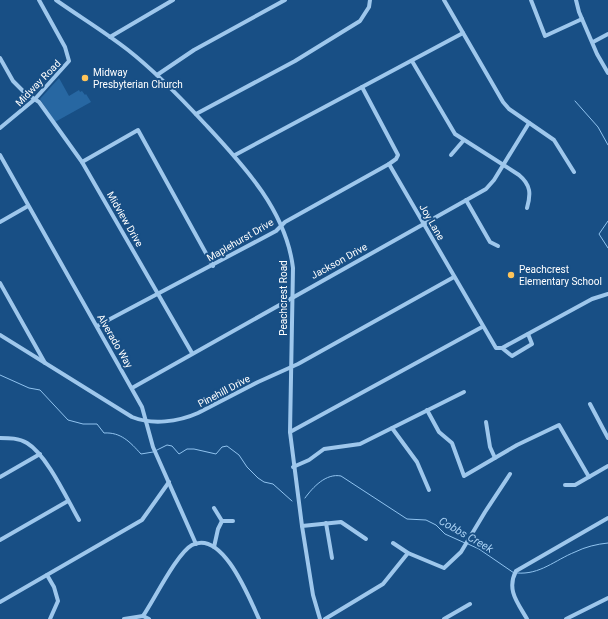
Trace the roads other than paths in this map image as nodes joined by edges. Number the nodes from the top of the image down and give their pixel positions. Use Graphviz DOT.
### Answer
graph roads {
  1 [pos="39,0"];
  2 [pos="56,0"];
  3 [pos="174,0"];
  4 [pos="285,0"];
  5 [pos="370,0"];
  6 [pos="444,0"];
  7 [pos="531,0"];
  8 [pos="576,0"];
  9 [pos="582,19"];
  10 [pos="463,33"];
  11 [pos="608,34"];
  12 [pos="110,37"];
  13 [pos="593,42"];
  14 [pos="0,58"];
  15 [pos="412,61"];
  16 [pos="608,73"];
  17 [pos="157,75"];
  18 [pos="362,88"];
  19 [pos="35,99"];
  20 [pos="196,114"];
  21 [pos="530,123"];
  22 [pos="0,128"];
  23 [pos="463,141"];
  24 [pos="0,155"];
  25 [pos="235,155"];
  26 [pos="451,155"];
  27 [pos="82,162"];
  28 [pos="389,164"];
  29 [pos="503,165"];
  30 [pos="574,172"];
  31 [pos="466,200"];
  32 [pos="28,206"];
  33 [pos="527,208"];
  34 [pos="0,222"];
  35 [pos="424,223"];
  36 [pos="281,226"];
  37 [pos="498,246"];
  38 [pos="212,266"];
  39 [pos="454,277"];
  40 [pos="0,283"];
  41 [pos="159,294"];
  42 [pos="608,294"];
  43 [pos="293,296"];
  44 [pos="97,326"];
  45 [pos="482,327"];
  46 [pos="528,334"];
  47 [pos="0,335"];
  48 [pos="502,348"];
  49 [pos="192,353"];
  50 [pos="45,364"];
  51 [pos="291,367"];
  52 [pos="132,388"];
  53 [pos="464,392"];
  54 [pos="590,404"];
  55 [pos="427,410"];
  56 [pos="146,421"];
  57 [pos="486,422"];
  58 [pos="392,428"];
  59 [pos="290,432"];
  60 [pos="0,438"];
  61 [pos="608,438"];
  62 [pos="40,454"];
  63 [pos="495,458"];
  64 [pos="608,466"];
  65 [pos="293,467"];
  66 [pos="510,474"];
  67 [pos="0,477"];
  68 [pos="589,477"];
  69 [pos="168,482"];
  70 [pos="565,485"];
  71 [pos="429,490"];
  72 [pos="68,501"];
  73 [pos="214,508"];
  74 [pos="608,518"];
  75 [pos="79,520"];
  76 [pos="233,520"];
  77 [pos="222,521"];
  78 [pos="326,523"];
  79 [pos="302,526"];
  80 [pos="366,539"];
  81 [pos="0,540"];
  82 [pos="392,543"];
  83 [pos="196,544"];
  84 [pos="214,547"];
  85 [pos="408,553"];
  86 [pos="332,558"];
  87 [pos="47,575"];
  88 [pos="608,598"];
  89 [pos="0,602"];
  90 [pos="470,604"];
  91 [pos="143,616"];
  92 [pos="50,619"];
  93 [pos="124,619"];
  94 [pos="149,619"];
  95 [pos="259,619"];
  96 [pos="320,619"];
  97 [pos="325,619"];
  98 [pos="444,619"];
  99 [pos="527,619"];
  100 [pos="566,619"];
  1 -- 19 [label="street, Midway Road"];
  2 -- 12 [label="street, Peachcrest Road"];
  3 -- 12 [label="street"];
  4 -- 17 [label="street"];
  5 -- 20 [label="street"];
  6 -- 10 [label="street"];
  7 -- 9 [label="street"];
  8 -- 9 [label="street"];
  9 -- 13 [label="street"];
  10 -- 15 [label="street"];
  10 -- 21 [label="street"];
  11 -- 13 [label="street"];
  12 -- 17 [label="street, Peachcrest Road"];
  13 -- 16 [label="street"];
  14 -- 19 [label="street, Midview Drive"];
  15 -- 18 [label="street"];
  15 -- 23 [label="street"];
  17 -- 20 [label="street, Peachcrest Road"];
  18 -- 25 [label="street"];
  18 -- 28 [label="street"];
  19 -- 22 [label="street, Midway Road"];
  19 -- 27 [label="street, Midview Drive"];
  20 -- 25 [label="street, Peachcrest Road"];
  21 -- 29 [label="street, Jackson Drive"];
  21 -- 30 [label="street"];
  23 -- 26 [label="street"];
  23 -- 29 [label="street"];
  24 -- 32 [label="street, Alverado Way"];
  25 -- 36 [label="street, Peachcrest Road"];
  27 -- 38 [label="street"];
  27 -- 41 [label="street, Midview Drive"];
  28 -- 35 [label="street, Joy Lane"];
  28 -- 36 [label="street, Maplehurst Drive"];
  29 -- 31 [label="street, Jackson Drive"];
  29 -- 33 [label="street"];
  31 -- 35 [label="street, Jackson Drive"];
  31 -- 37 [label="street"];
  32 -- 34 [label="street"];
  32 -- 44 [label="street, Alverado Way"];
  35 -- 39 [label="street, Joy Lane"];
  35 -- 43 [label="street, Jackson Drive"];
  36 -- 38 [label="street, Maplehurst Drive"];
  36 -- 43 [label="street, Peachcrest Road"];
  38 -- 41 [label="street, Maplehurst Drive"];
  39 -- 45 [label="street, Joy Lane"];
  39 -- 51 [label="street, Pinehill Drive"];
  40 -- 50 [label="street"];
  41 -- 44 [label="street, Maplehurst Drive"];
  41 -- 49 [label="street, Midview Drive"];
  42 -- 46 [label="street"];
  43 -- 49 [label="street, Jackson Drive"];
  43 -- 51 [label="street, Peachcrest Road"];
  44 -- 52 [label="street, Alverado Way"];
  45 -- 48 [label="street, Joy Lane"];
  45 -- 59 [label="street"];
  46 -- 48 [label="street"];
  46 -- 48 [label="street"];
  47 -- 50 [label="street, Pinehill Drive"];
  49 -- 52 [label="street, Jackson Drive"];
  50 -- 56 [label="street, Pinehill Drive"];
  51 -- 56 [label="street, Pinehill Drive"];
  51 -- 59 [label="street, Peachcrest Road"];
  52 -- 56 [label="street, Alverado Way"];
  53 -- 55 [label="street"];
  54 -- 61 [label="street"];
  55 -- 58 [label="street"];
  55 -- 63 [label="street"];
  56 -- 69 [label="street, Alverado Way"];
  57 -- 63 [label="street"];
  58 -- 65 [label="street"];
  58 -- 71 [label="street"];
  59 -- 65 [label="street, Peachcrest Road"];
  60 -- 62 [label="street"];
  62 -- 67 [label="street"];
  62 -- 72 [label="street"];
  63 -- 68 [label="street"];
  64 -- 68 [label="street"];
  65 -- 79 [label="street, Peachcrest Road"];
  66 -- 85 [label="street"];
  68 -- 70 [label="street"];
  69 -- 83 [label="street, Alverado Way"];
  69 -- 87 [label="street"];
  72 -- 75 [label="street"];
  72 -- 81 [label="street"];
  73 -- 77 [label="street"];
  74 -- 99 [label="street"];
  76 -- 77 [label="street"];
  77 -- 84 [label="street"];
  78 -- 79 [label="street"];
  78 -- 80 [label="street"];
  78 -- 86 [label="street"];
  79 -- 96 [label="street, Peachcrest Road"];
  82 -- 85 [label="street"];
  83 -- 84 [label="street"];
  83 -- 91 [label="street"];
  84 -- 95 [label="street"];
  85 -- 97 [label="street"];
  87 -- 89 [label="street"];
  87 -- 92 [label="street"];
  88 -- 100 [label="street"];
  90 -- 98 [label="street"];
  91 -- 93 [label="street"];
  91 -- 94 [label="street"];
}
